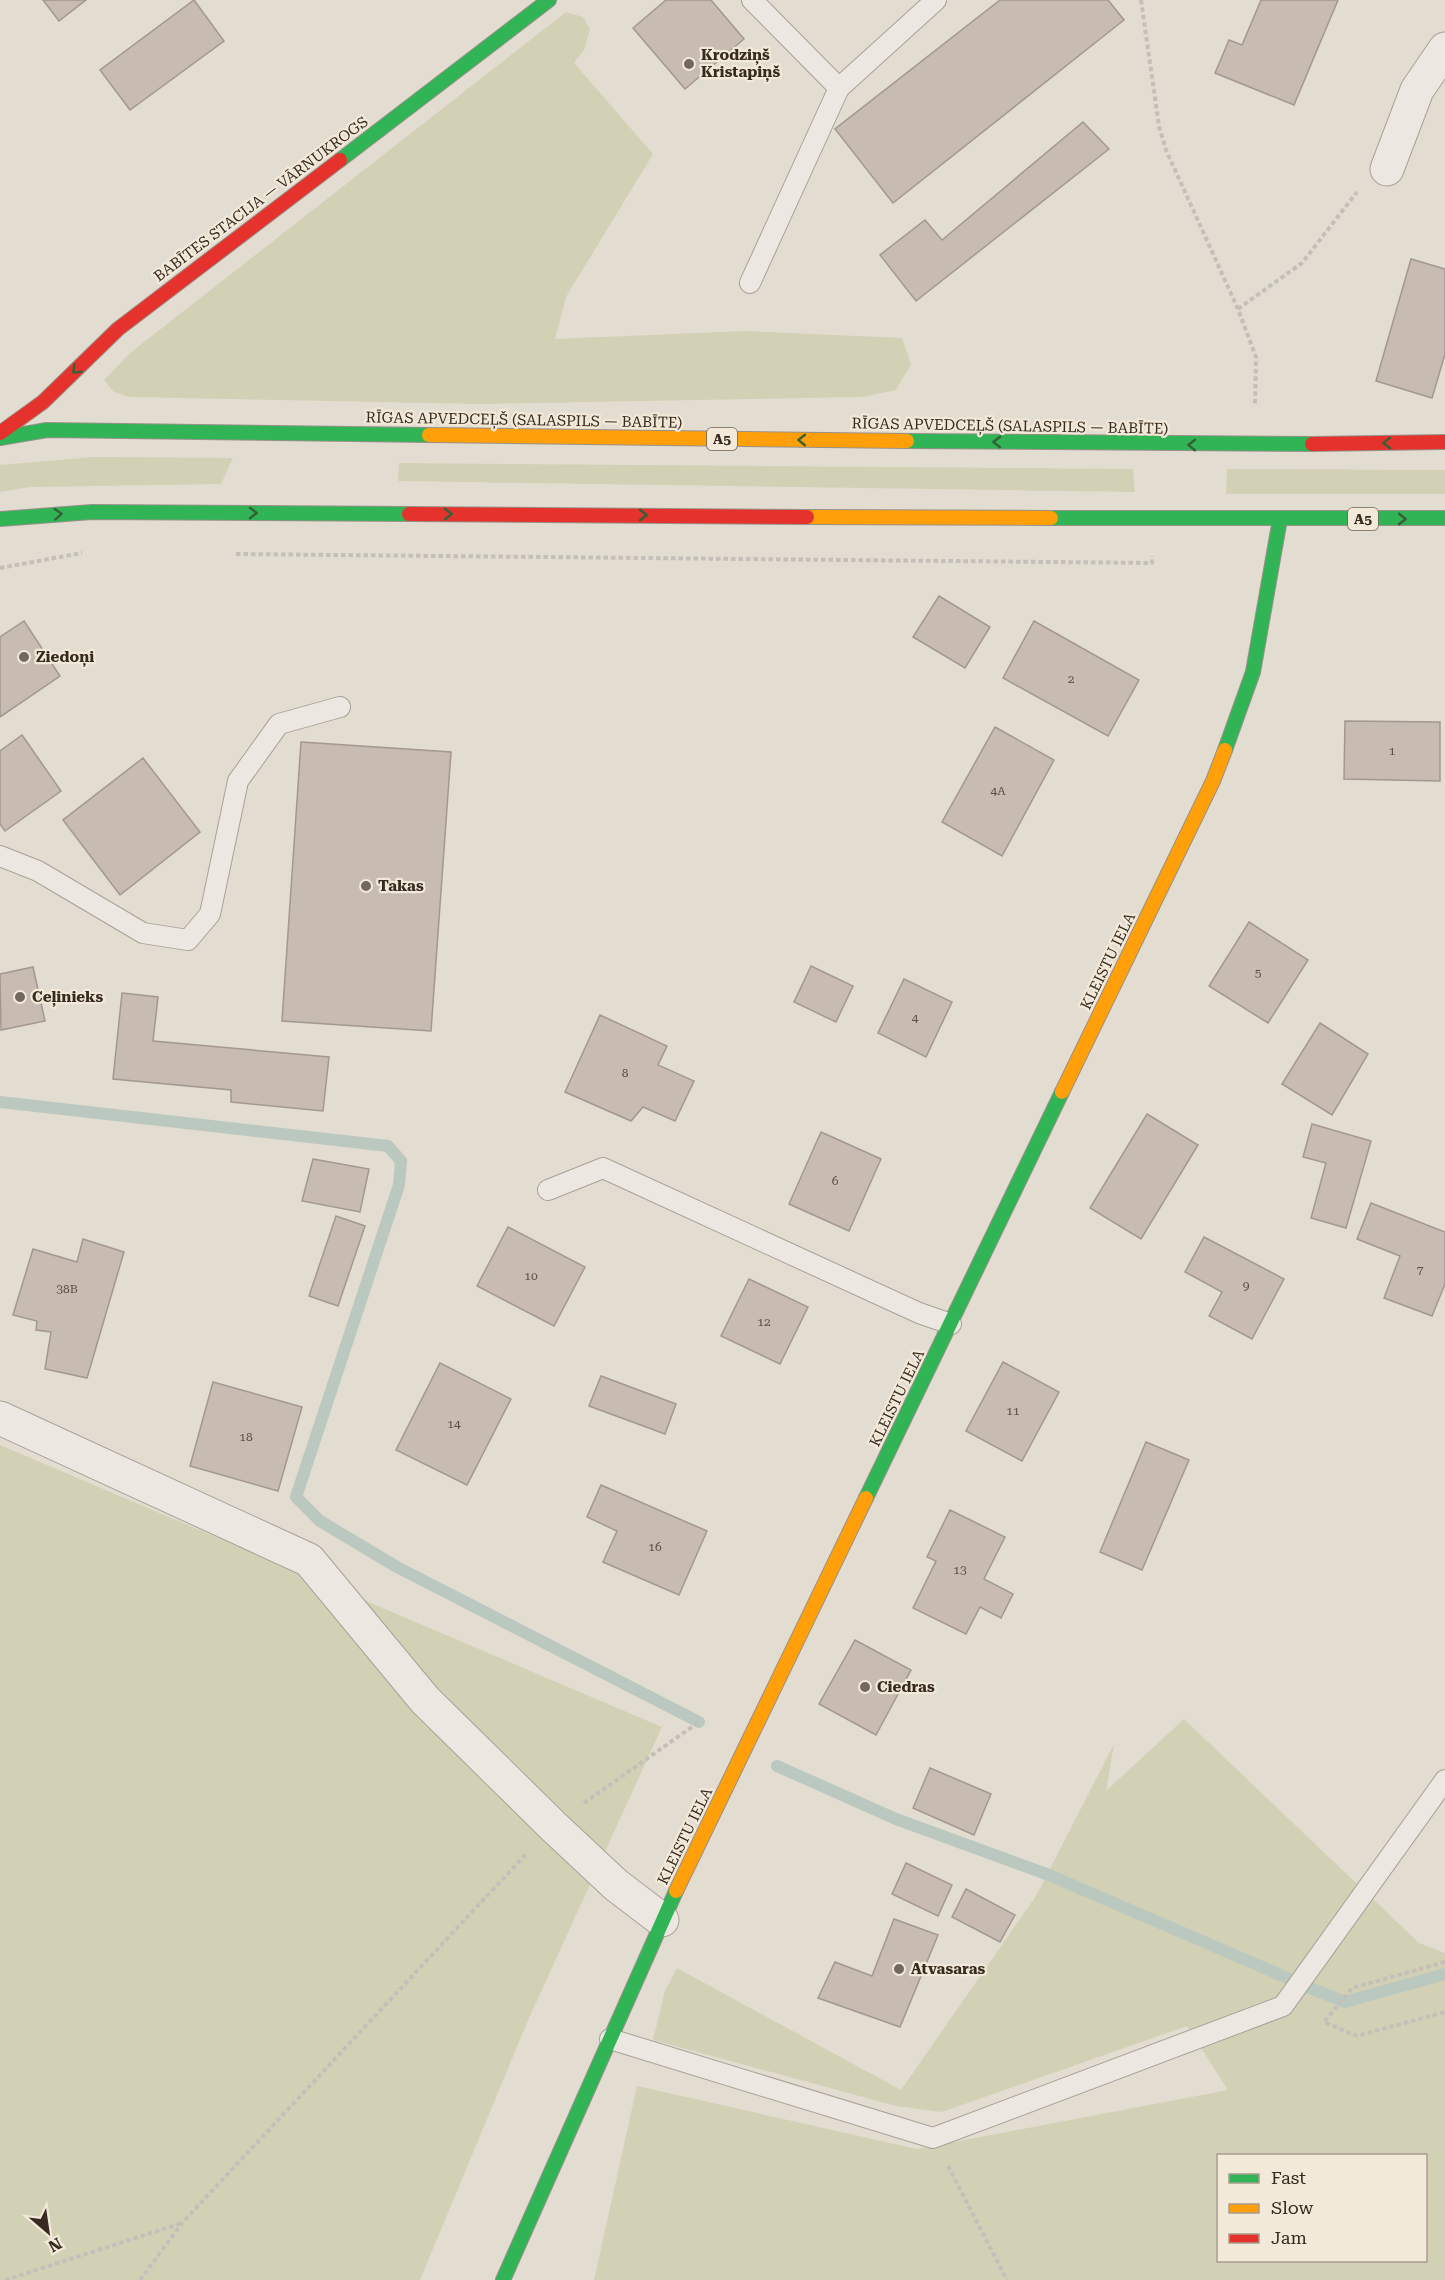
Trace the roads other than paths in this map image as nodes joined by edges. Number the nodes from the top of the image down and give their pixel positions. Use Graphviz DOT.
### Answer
graph roads {
  1 [pos="549,0"];
  2 [pos="752,0"];
  3 [pos="936,0"];
  4 [pos="1445,49"];
  5 [pos="839,88"];
  6 [pos="1387,169"];
  7 [pos="750,283"];
  8 [pos="0,436"];
  9 [pos="1445,442"];
  10 [pos="1445,518"];
  11 [pos="0,519"];
  12 [pos="1280,519"];
  13 [pos="340,707"];
  14 [pos="0,856"];
  15 [pos="548,1190"];
  16 [pos="951,1324"];
  17 [pos="0,1418"];
  18 [pos="1445,1780"];
  19 [pos="662,1920"];
  20 [pos="610,2039"];
  21 [pos="503,2280"];
  1 -- 8 [label="main road, BABĪTES STACIJA — VĀRNUKROGS, one-way"];
  2 -- 5 [label="lane"];
  3 -- 5 [label="lane"];
  4 -- 6 [label="street"];
  5 -- 7 [label="lane"];
  9 -- 8 [label="main road, RĪGAS APVEDCEĻŠ (SALASPILS — BABĪTE) / A5, one-way"];
  12 -- 10 [label="main road, A5, one-way"];
  11 -- 12 [label="main road, A5, one-way"];
  12 -- 16 [label="main road, KLEISTU IELA"];
  13 -- 14 [label="lane"];
  15 -- 16 [label="lane"];
  16 -- 19 [label="main road, KLEISTU IELA"];
  17 -- 19 [label="street"];
  18 -- 20 [label="lane"];
  19 -- 20 [label="main road, KLEISTU IELA"];
  20 -- 21 [label="main road, KLEISTU IELA"];
}
